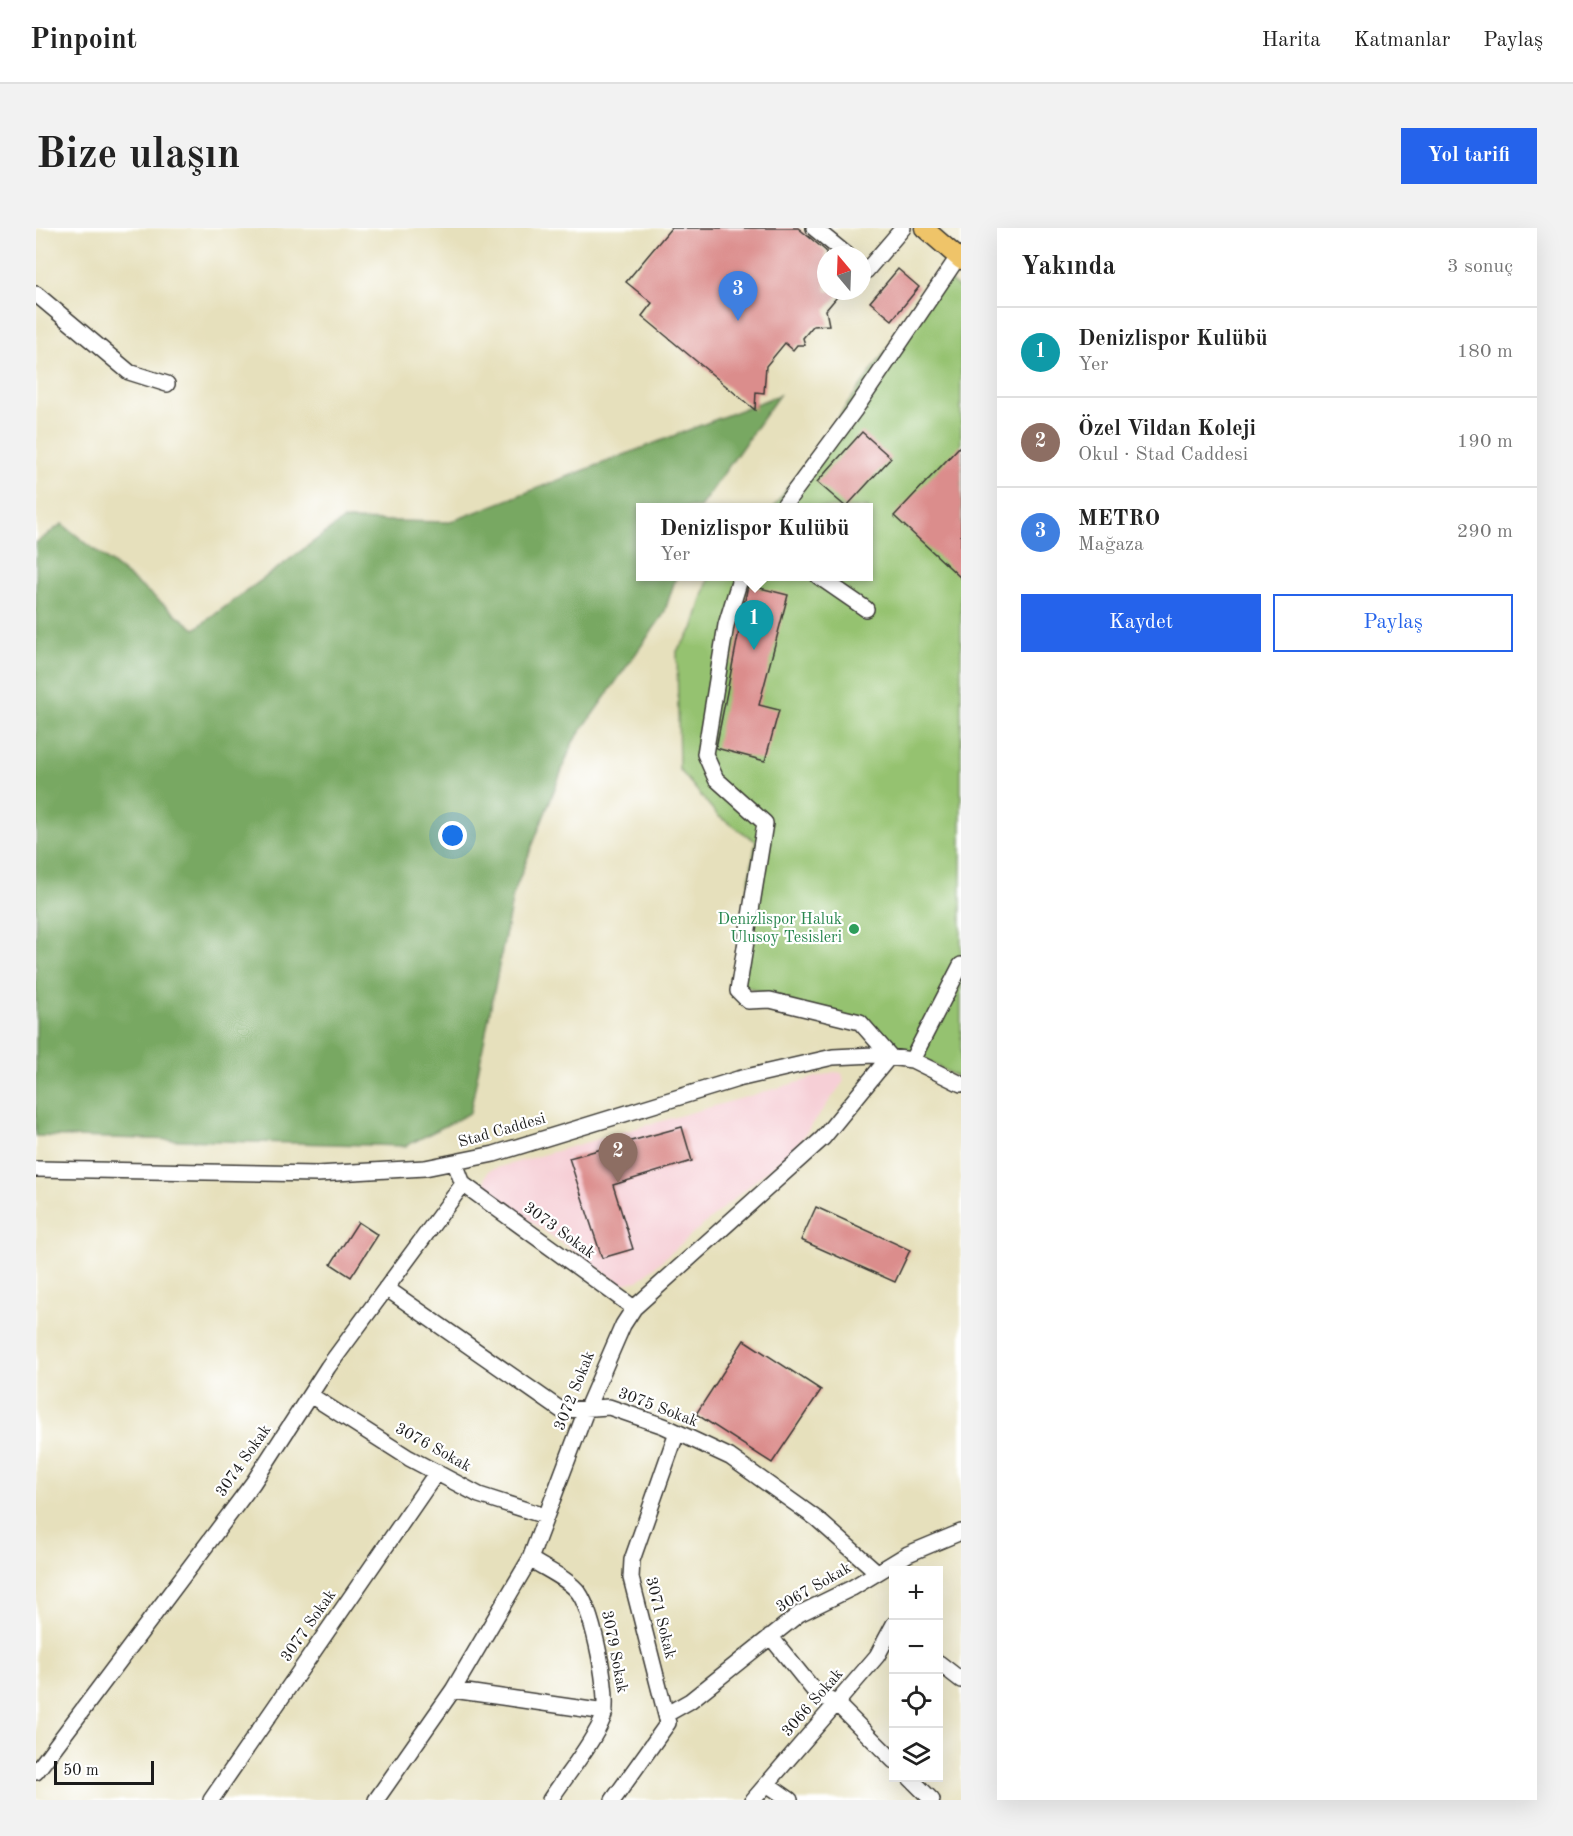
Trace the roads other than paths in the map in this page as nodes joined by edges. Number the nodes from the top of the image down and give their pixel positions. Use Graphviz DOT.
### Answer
graph roads {
  1 [pos="814,228"];
  2 [pos="903,228"];
  3 [pos="924,228"];
  4 [pos="836,246"];
  5 [pos="959,258"];
  6 [pos="871,262"];
  7 [pos="36,294"];
  8 [pos="167,384"];
  9 [pos="785,503"];
  10 [pos="739,581"];
  11 [pos="825,581"];
  12 [pos="866,609"];
  13 [pos="961,966"];
  14 [pos="890,1056"];
  15 [pos="912,1060"];
  16 [pos="961,1084"];
  17 [pos="455,1163"];
  18 [pos="36,1169"];
  19 [pos="463,1184"];
  20 [pos="386,1288"];
  21 [pos="634,1308"];
  22 [pos="310,1395"];
  23 [pos="587,1408"];
  24 [pos="677,1432"];
  25 [pos="437,1472"];
  26 [pos="545,1516"];
  27 [pos="961,1532"];
  28 [pos="530,1558"];
  29 [pos="886,1571"];
  30 [pos="770,1636"];
  31 [pos="889,1636"];
  32 [pos="943,1666"];
  33 [pos="961,1680"];
  34 [pos="453,1690"];
  35 [pos="837,1704"];
  36 [pos="604,1712"];
  37 [pos="667,1714"];
  38 [pos="889,1756"];
  39 [pos="36,1772"];
  40 [pos="914,1782"];
  41 [pos="767,1784"];
  42 [pos="212,1800"];
  43 [pos="376,1800"];
  44 [pos="550,1800"];
  45 [pos="613,1800"];
  46 [pos="753,1800"];
  47 [pos="790,1800"];
  48 [pos="932,1800"];
  1 -- 4 [label="street"];
  2 -- 6 [label="street"];
  3 -- 5 [label="main road"];
  5 -- 9 [label="street"];
  7 -- 8 [label="street"];
  10 -- 14 [label="street"];
  11 -- 12 [label="street"];
  13 -- 15 [label="street"];
  14 -- 15 [label="street, Stad Caddesi"];
  14 -- 17 [label="street, Stad Caddesi"];
  14 -- 21 [label="street, 3072 Sokak"];
  15 -- 16 [label="street, Stad Caddesi"];
  17 -- 18 [label="street, Stad Caddesi"];
  17 -- 19 [label="street"];
  19 -- 20 [label="street, 3074 Sokak"];
  19 -- 21 [label="street, 3073 Sokak"];
  20 -- 22 [label="street, 3074 Sokak"];
  20 -- 23 [label="street, 3075 Sokak"];
  21 -- 23 [label="street, 3072 Sokak"];
  22 -- 25 [label="street, 3076 Sokak"];
  22 -- 39 [label="street, 3074 Sokak"];
  23 -- 24 [label="street, 3075 Sokak"];
  23 -- 26 [label="street, 3072 Sokak"];
  24 -- 29 [label="street, 3075 Sokak"];
  24 -- 37 [label="street, 3071 Sokak"];
  25 -- 26 [label="street, 3076 Sokak"];
  25 -- 42 [label="street, 3077 Sokak"];
  26 -- 28 [label="street, 3072 Sokak"];
  27 -- 29 [label="street, 3067 Sokak"];
  28 -- 34 [label="street, 3072 Sokak"];
  28 -- 36 [label="street, 3079 Sokak"];
  29 -- 30 [label="street, 3067 Sokak"];
  30 -- 35 [label="street"];
  30 -- 37 [label="street, 3067 Sokak"];
  31 -- 35 [label="street, 3066 Sokak"];
  32 -- 33 [label="street"];
  34 -- 36 [label="street"];
  34 -- 43 [label="street, 3072 Sokak"];
  35 -- 38 [label="street"];
  35 -- 41 [label="street, 3066 Sokak"];
  36 -- 44 [label="street, 3079 Sokak"];
  37 -- 45 [label="street"];
  40 -- 48 [label="street"];
  41 -- 46 [label="street, 3066 Sokak"];
  41 -- 47 [label="street"];
}
